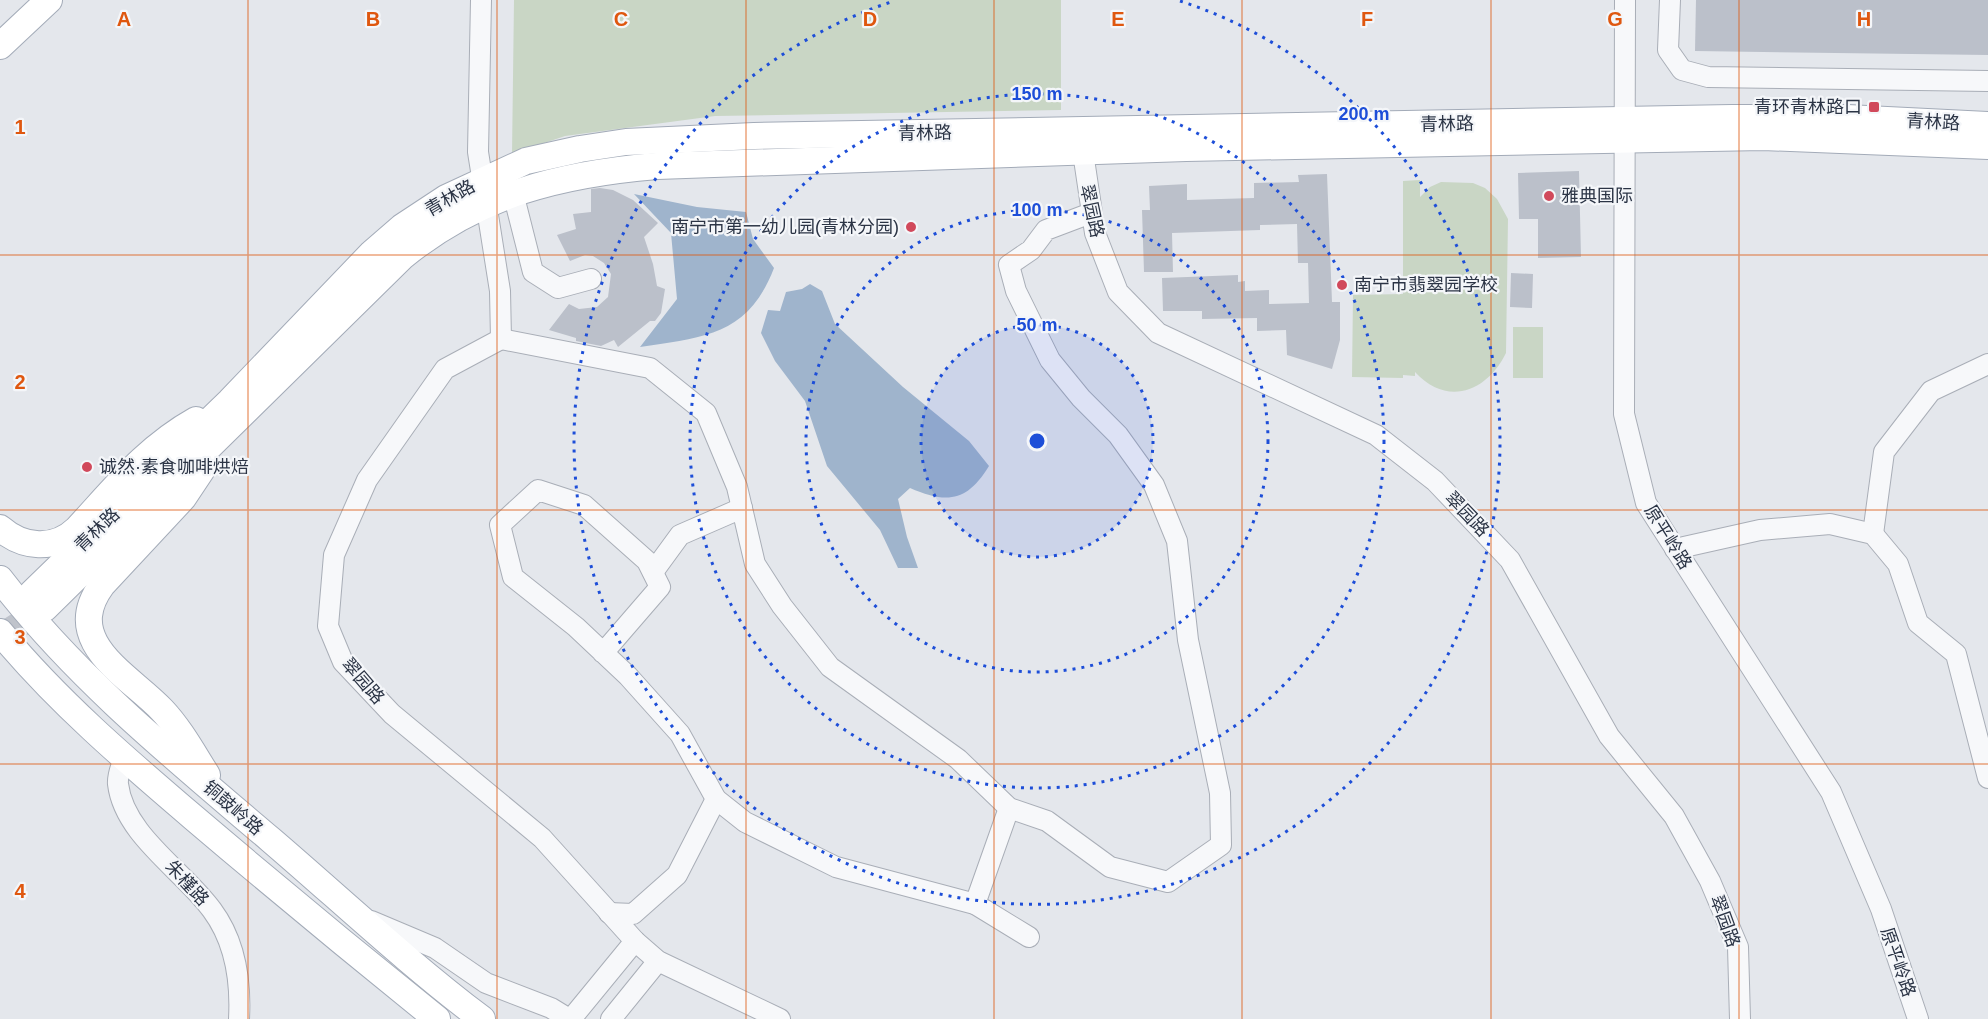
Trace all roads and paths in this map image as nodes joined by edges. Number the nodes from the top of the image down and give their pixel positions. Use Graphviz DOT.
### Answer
graph roads {
  1 [pos="33,0"];
  2 [pos="49,0"];
  3 [pos="481,0"];
  4 [pos="1625,0"];
  5 [pos="1670,0"];
  6 [pos="0,31"];
  7 [pos="0,46"];
  8 [pos="1988,81"];
  9 [pos="1988,125"];
  10 [pos="1623,130"];
  11 [pos="1081,141"];
  12 [pos="1988,146"];
  13 [pos="484,192"];
  14 [pos="513,193"];
  15 [pos="1091,213"];
  16 [pos="591,279"];
  17 [pos="501,339"];
  18 [pos="1988,364"];
  19 [pos="230,413"];
  20 [pos="742,508"];
  21 [pos="0,528"];
  22 [pos="1873,534"];
  23 [pos="1675,549"];
  24 [pos="653,572"];
  25 [pos="0,579"];
  26 [pos="38,601"];
  27 [pos="0,632"];
  28 [pos="603,653"];
  29 [pos="124,757"];
  30 [pos="1988,778"];
  31 [pos="716,799"];
  32 [pos="224,800"];
  33 [pos="1009,808"];
  34 [pos="975,904"];
  35 [pos="609,913"];
  36 [pos="360,916"];
  37 [pos="1029,937"];
  38 [pos="635,941"];
  39 [pos="658,961"];
  40 [pos="239,1019"];
  41 [pos="437,1019"];
  42 [pos="482,1019"];
  43 [pos="570,1019"];
  44 [pos="611,1019"];
  45 [pos="780,1019"];
  46 [pos="1740,1019"];
  47 [pos="1918,1019"];
  1 -- 6 [label="main road"];
  2 -- 7 [label="main road"];
  3 -- 13 [label="street"];
  4 -- 10 [label="street, 原平岭路"];
  5 -- 8 [label="street"];
  9 -- 10 [label="main road, 青林路"];
  10 -- 11 [label="main road, 青林路"];
  10 -- 12 [label="main road, 青林路"];
  10 -- 23 [label="street, 原平岭路"];
  11 -- 13 [label="main road, 青林路"];
  11 -- 14 [label="main road, 青林路"];
  11 -- 15 [label="street, 翠园路"];
  13 -- 14 [label="main road, 青林路"];
  13 -- 17 [label="street"];
  13 -- 19 [label="main road, 青林路"];
  14 -- 16 [label="street"];
  15 -- 33 [label="street"];
  15 -- 46 [label="street, 翠园路"];
  17 -- 20 [label="street"];
  17 -- 35 [label="street, 翠园路"];
  18 -- 22 [label="street"];
  19 -- 21 [label="main road"];
  19 -- 26 [label="main road, 青林路"];
  19 -- 32 [label="main road"];
  20 -- 24 [label="street"];
  20 -- 33 [label="street"];
  22 -- 23 [label="street"];
  22 -- 30 [label="street"];
  23 -- 47 [label="street, 原平岭路"];
  24 -- 28 [label="street"];
  24 -- 28 [label="street"];
  25 -- 32 [label="main road, 铜鼓岭路"];
  27 -- 29 [label="main road, 铜鼓岭路"];
  28 -- 31 [label="street"];
  29 -- 40 [label="street, 朱槿路"];
  29 -- 41 [label="main road, 铜鼓岭路"];
  31 -- 34 [label="street"];
  31 -- 35 [label="street"];
  32 -- 36 [label="main road, 铜鼓岭路"];
  33 -- 34 [label="street"];
  34 -- 37 [label="street"];
  35 -- 38 [label="street, 翠园路"];
  36 -- 42 [label="main road, 铜鼓岭路"];
  36 -- 43 [label="street"];
  38 -- 39 [label="street, 翠园路"];
  38 -- 43 [label="street"];
  39 -- 44 [label="street"];
  39 -- 45 [label="street, 翠园路"];
}
